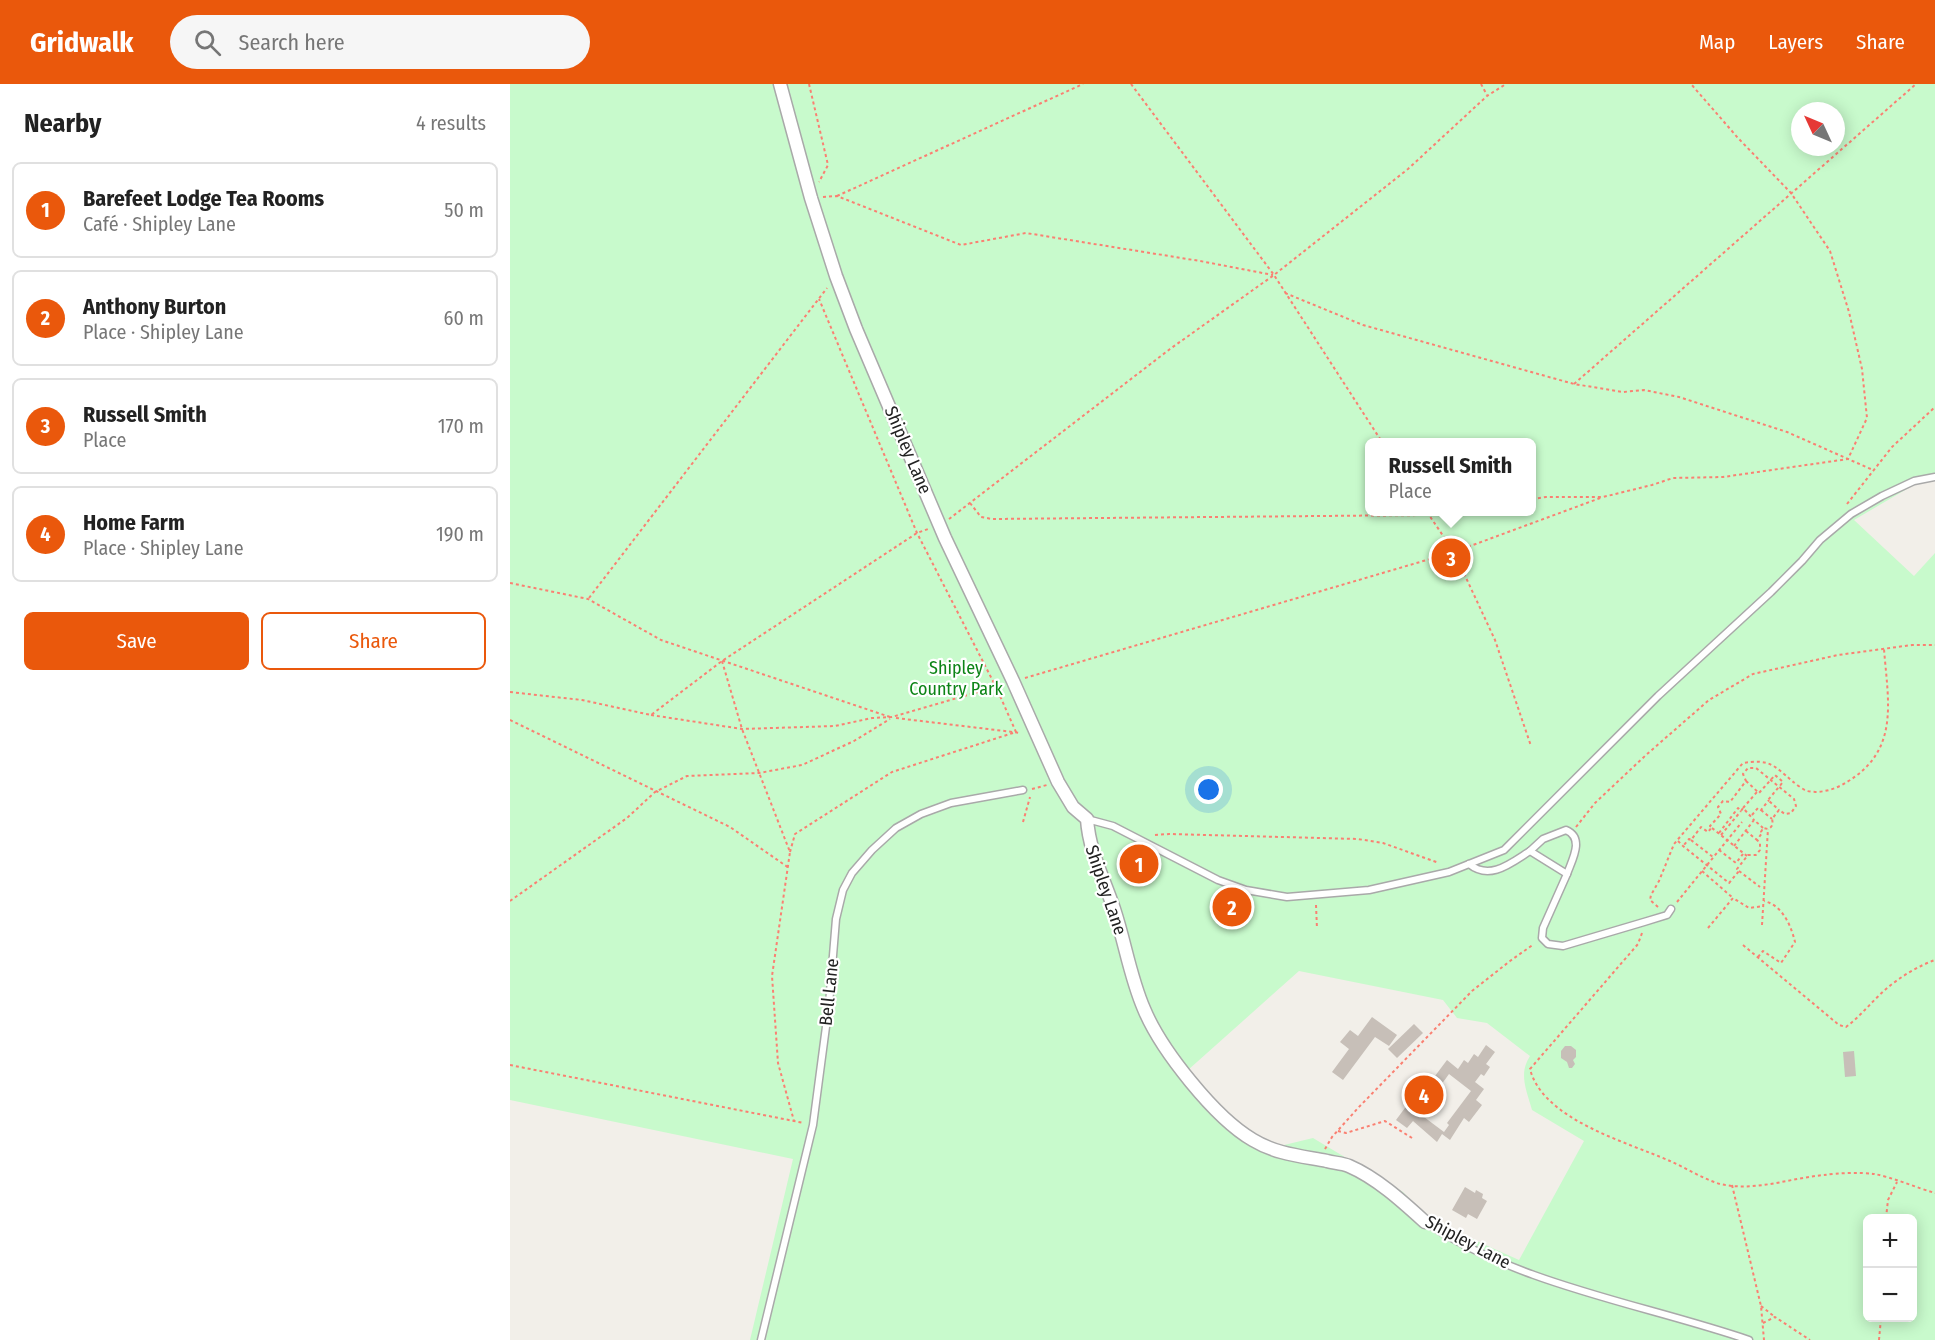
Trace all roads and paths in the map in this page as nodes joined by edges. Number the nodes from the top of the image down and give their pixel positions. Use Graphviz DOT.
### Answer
graph roads {
  1 [pos="780,84"];
  2 [pos="809,84"];
  3 [pos="1083,84"];
  4 [pos="1131,84"];
  5 [pos="1481,84"];
  6 [pos="1506,84"];
  7 [pos="1691,84"];
  8 [pos="1916,84"];
  9 [pos="1487,96"];
  10 [pos="1791,192"];
  11 [pos="837,196"];
  12 [pos="811,198"];
  13 [pos="1274,275"];
  14 [pos="836,276"];
  15 [pos="1286,293"];
  16 [pos="819,299"];
  17 [pos="1574,384"];
  18 [pos="1935,407"];
  19 [pos="1379,438"];
  20 [pos="1848,459"];
  21 [pos="1873,470"];
  22 [pos="1935,477"];
  23 [pos="1603,497"];
  24 [pos="1536,498"];
  25 [pos="970,503"];
  26 [pos="1841,512"];
  27 [pos="1365,516"];
  28 [pos="1431,516"];
  29 [pos="940,525"];
  30 [pos="917,533"];
  31 [pos="1455,552"];
  32 [pos="510,583"];
  33 [pos="588,599"];
  34 [pos="1935,645"];
  35 [pos="1884,649"];
  36 [pos="722,662"];
  37 [pos="1013,681"];
  38 [pos="996,687"];
  39 [pos="510,692"];
  40 [pos="651,715"];
  41 [pos="892,717"];
  42 [pos="510,720"];
  43 [pos="742,729"];
  44 [pos="1016,732"];
  45 [pos="1037,734"];
  46 [pos="1530,746"];
  47 [pos="759,773"];
  48 [pos="1770,780"];
  49 [pos="1058,782"];
  50 [pos="1746,782"];
  51 [pos="1778,787"];
  52 [pos="1032,789"];
  53 [pos="1023,790"];
  54 [pos="1758,791"];
  55 [pos="656,792"];
  56 [pos="1769,800"];
  57 [pos="1742,809"];
  58 [pos="1761,810"];
  59 [pos="1779,810"];
  60 [pos="1752,815"];
  61 [pos="1087,819"];
  62 [pos="1772,819"];
  63 [pos="1754,820"];
  64 [pos="1023,822"];
  65 [pos="1742,822"];
  66 [pos="1712,827"];
  67 [pos="1763,828"];
  68 [pos="1768,829"];
  69 [pos="1746,831"];
  70 [pos="1572,832"];
  71 [pos="1720,834"];
  72 [pos="1136,837"];
  73 [pos="1691,840"];
  74 [pos="1727,840"];
  75 [pos="1757,840"];
  76 [pos="1677,841"];
  77 [pos="1683,846"];
  78 [pos="1734,846"];
  79 [pos="1719,850"];
  80 [pos="1530,851"];
  81 [pos="790,852"];
  82 [pos="1744,853"];
  83 [pos="1748,856"];
  84 [pos="1713,857"];
  85 [pos="1469,864"];
  86 [pos="1707,865"];
  87 [pos="789,868"];
  88 [pos="1456,869"];
  89 [pos="1739,870"];
  90 [pos="1702,871"];
  91 [pos="1567,874"];
  92 [pos="1760,887"];
  93 [pos="1316,896"];
  94 [pos="1733,898"];
  95 [pos="510,901"];
  96 [pos="1764,901"];
  97 [pos="1677,902"];
  98 [pos="1764,906"];
  99 [pos="1669,912"];
  100 [pos="1644,922"];
  101 [pos="1762,925"];
  102 [pos="1708,928"];
  103 [pos="1317,929"];
  104 [pos="1542,938"];
  105 [pos="1743,945"];
  106 [pos="1758,957"];
  107 [pos="1935,960"];
  108 [pos="1774,971"];
  109 [pos="1772,975"];
  110 [pos="510,1065"];
  111 [pos="794,1120"];
  112 [pos="813,1125"];
  113 [pos="1338,1131"];
  114 [pos="1412,1138"];
  115 [pos="1318,1160"];
  116 [pos="1897,1181"];
  117 [pos="1732,1185"];
  118 [pos="1935,1193"];
  119 [pos="1886,1214"];
  120 [pos="1425,1222"];
  121 [pos="1761,1306"];
  122 [pos="1774,1317"];
  123 [pos="1881,1322"];
  124 [pos="1763,1323"];
  125 [pos="761,1340"];
  126 [pos="1749,1340"];
  127 [pos="1764,1340"];
  128 [pos="1810,1340"];
  129 [pos="1880,1340"];
  1 -- 12 [label="street, Shipley Lane"];
  2 -- 12 [label="path"];
  3 -- 11 [label="path"];
  4 -- 13 [label="path"];
  5 -- 9 [label="path"];
  6 -- 9 [label="path"];
  7 -- 10 [label="path"];
  8 -- 10 [label="path"];
  9 -- 13 [label="path"];
  10 -- 17 [label="path"];
  10 -- 20 [label="path"];
  11 -- 12 [label="path"];
  11 -- 13 [label="path"];
  12 -- 14 [label="street, Shipley Lane"];
  13 -- 15 [label="path"];
  13 -- 25 [label="path"];
  14 -- 16 [label="path"];
  14 -- 29 [label="street, Shipley Lane"];
  15 -- 17 [label="path"];
  15 -- 19 [label="path"];
  16 -- 30 [label="path"];
  16 -- 33 [label="path"];
  17 -- 20 [label="path"];
  18 -- 21 [label="path"];
  20 -- 21 [label="path"];
  20 -- 23 [label="path"];
  21 -- 26 [label="path"];
  22 -- 85 [label="lane"];
  23 -- 24 [label="path"];
  23 -- 31 [label="path"];
  25 -- 27 [label="path"];
  25 -- 29 [label="path"];
  28 -- 31 [label="path"];
  29 -- 30 [label="path"];
  29 -- 37 [label="street, Shipley Lane"];
  30 -- 36 [label="path"];
  30 -- 38 [label="path"];
  31 -- 37 [label="path"];
  31 -- 46 [label="path"];
  32 -- 33 [label="path"];
  33 -- 36 [label="path"];
  34 -- 35 [label="path"];
  35 -- 70 [label="path"];
  35 -- 76 [label="path"];
  36 -- 40 [label="path"];
  36 -- 41 [label="path"];
  36 -- 43 [label="path"];
  37 -- 38 [label="path"];
  37 -- 45 [label="street, Shipley Lane"];
  38 -- 41 [label="path"];
  38 -- 44 [label="path"];
  39 -- 40 [label="path"];
  40 -- 43 [label="path"];
  41 -- 43 [label="path"];
  41 -- 44 [label="path"];
  41 -- 47 [label="path"];
  42 -- 55 [label="path"];
  43 -- 47 [label="path"];
  44 -- 45 [label="path"];
  44 -- 81 [label="path"];
  45 -- 49 [label="street, Shipley Lane"];
  47 -- 55 [label="path"];
  47 -- 81 [label="path"];
  48 -- 50 [label="path"];
  48 -- 51 [label="path"];
  48 -- 51 [label="path"];
  48 -- 54 [label="path"];
  49 -- 52 [label="path"];
  49 -- 61 [label="street, Shipley Lane"];
  50 -- 54 [label="path"];
  50 -- 66 [label="path"];
  51 -- 56 [label="path"];
  51 -- 59 [label="path"];
  52 -- 53 [label="path"];
  52 -- 64 [label="path"];
  53 -- 112 [label="lane, Bell Lane"];
  54 -- 57 [label="path"];
  55 -- 87 [label="path"];
  55 -- 95 [label="path"];
  56 -- 58 [label="path"];
  56 -- 59 [label="path"];
  57 -- 60 [label="path"];
  57 -- 71 [label="path"];
  58 -- 60 [label="path"];
  58 -- 62 [label="path"];
  59 -- 62 [label="path"];
  60 -- 63 [label="path"];
  61 -- 72 [label="lane"];
  61 -- 115 [label="street, Shipley Lane"];
  62 -- 68 [label="path"];
  63 -- 67 [label="path"];
  63 -- 69 [label="path"];
  65 -- 74 [label="path"];
  66 -- 71 [label="path"];
  66 -- 73 [label="path"];
  67 -- 68 [label="path"];
  67 -- 75 [label="path"];
  68 -- 96 [label="path"];
  69 -- 75 [label="path"];
  69 -- 78 [label="path"];
  70 -- 80 [label="lane"];
  70 -- 91 [label="lane"];
  71 -- 74 [label="path"];
  72 -- 88 [label="path"];
  72 -- 93 [label="lane"];
  73 -- 77 [label="path"];
  73 -- 84 [label="path"];
  74 -- 78 [label="path"];
  74 -- 79 [label="path"];
  75 -- 83 [label="path"];
  76 -- 77 [label="path"];
  76 -- 99 [label="path"];
  77 -- 86 [label="path"];
  78 -- 82 [label="path"];
  79 -- 82 [label="path"];
  79 -- 84 [label="path"];
  80 -- 85 [label="lane"];
  80 -- 91 [label="lane"];
  81 -- 87 [label="path"];
  82 -- 83 [label="path"];
  83 -- 89 [label="path"];
  84 -- 86 [label="path"];
  85 -- 88 [label="lane"];
  86 -- 89 [label="path"];
  86 -- 90 [label="path"];
  87 -- 111 [label="path"];
  88 -- 93 [label="lane"];
  89 -- 92 [label="path"];
  90 -- 94 [label="path"];
  90 -- 97 [label="path"];
  91 -- 104 [label="lane"];
  93 -- 103 [label="path"];
  94 -- 98 [label="path"];
  94 -- 102 [label="path"];
  96 -- 98 [label="path"];
  96 -- 106 [label="path"];
  98 -- 101 [label="path"];
  99 -- 100 [label="lane"];
  100 -- 104 [label="lane"];
  100 -- 117 [label="path"];
  104 -- 113 [label="path"];
  105 -- 106 [label="path"];
  106 -- 108 [label="path"];
  107 -- 108 [label="path"];
  108 -- 109 [label="path"];
  110 -- 111 [label="path"];
  111 -- 112 [label="path"];
  112 -- 125 [label="lane, Bell Lane"];
  113 -- 114 [label="path"];
  113 -- 115 [label="path"];
  115 -- 120 [label="street, Shipley Lane"];
  116 -- 117 [label="path"];
  116 -- 118 [label="path"];
  116 -- 119 [label="path"];
  117 -- 121 [label="path"];
  120 -- 126 [label="lane, Shipley Lane"];
  121 -- 122 [label="path"];
  121 -- 124 [label="path"];
  122 -- 124 [label="path"];
  122 -- 128 [label="path"];
  123 -- 129 [label="path"];
  124 -- 127 [label="path"];
}
